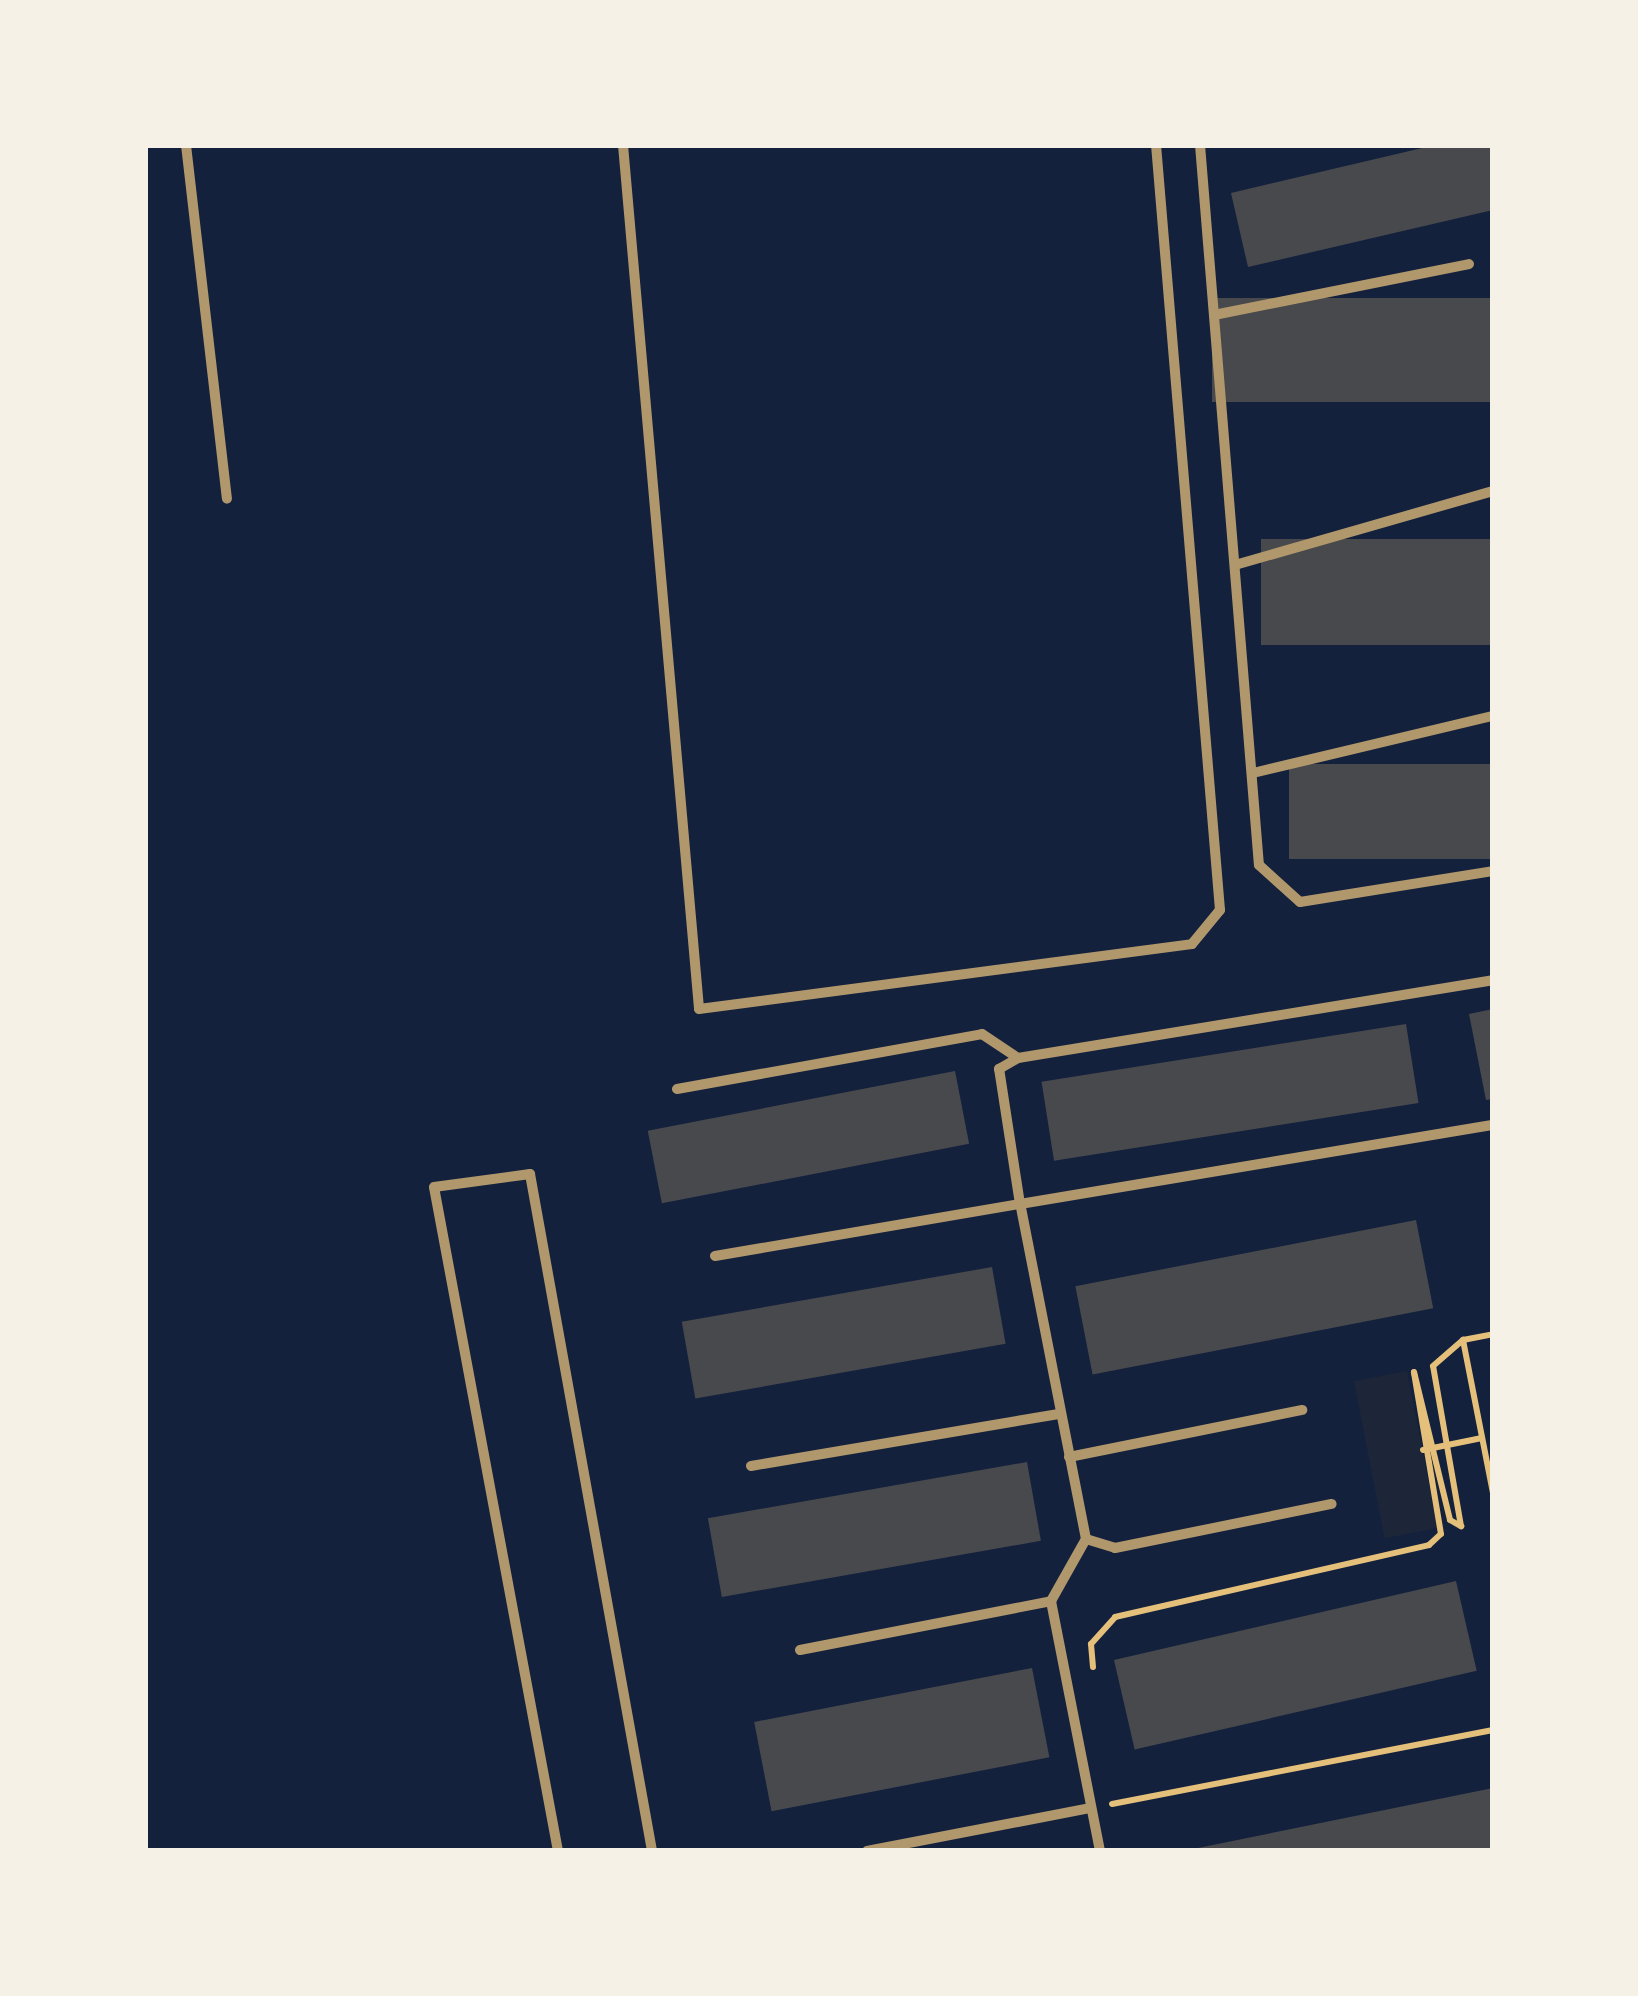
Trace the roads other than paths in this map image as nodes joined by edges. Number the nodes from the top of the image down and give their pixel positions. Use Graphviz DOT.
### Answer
graph roads {
  1 [pos="186,145"];
  2 [pos="622,145"];
  3 [pos="1156,145"];
  4 [pos="1200,145"];
  5 [pos="1470,264"];
  6 [pos="1214,315"];
  7 [pos="1493,491"];
  8 [pos="227,499"];
  9 [pos="1235,565"];
  10 [pos="1493,716"];
  11 [pos="1253,773"];
  12 [pos="1493,871"];
  13 [pos="1493,980"];
  14 [pos="1018,1058"];
  15 [pos="677,1089"];
  16 [pos="1493,1125"];
  17 [pos="1020,1204"];
  18 [pos="715,1256"];
  19 [pos="1302,1410"];
  20 [pos="1060,1414"];
  21 [pos="1069,1457"];
  22 [pos="751,1466"];
  23 [pos="1332,1504"];
  24 [pos="1086,1539"];
  25 [pos="1051,1601"];
  26 [pos="800,1650"];
  27 [pos="1091,1808"];
  28 [pos="558,1851"];
  29 [pos="652,1851"];
  30 [pos="866,1851"];
  31 [pos="1100,1851"];
  1 -- 8 [label="street"];
  2 -- 3 [label="street"];
  4 -- 6 [label="street"];
  5 -- 6 [label="street"];
  6 -- 9 [label="street"];
  7 -- 9 [label="street"];
  9 -- 11 [label="street"];
  10 -- 11 [label="street"];
  11 -- 12 [label="street"];
  13 -- 14 [label="street"];
  14 -- 15 [label="street"];
  14 -- 17 [label="street"];
  16 -- 17 [label="street"];
  17 -- 18 [label="street"];
  17 -- 20 [label="street"];
  19 -- 21 [label="street"];
  20 -- 21 [label="street"];
  20 -- 22 [label="street"];
  21 -- 24 [label="street"];
  23 -- 24 [label="street"];
  24 -- 25 [label="street"];
  25 -- 26 [label="street"];
  25 -- 27 [label="street"];
  27 -- 30 [label="street"];
  27 -- 31 [label="street"];
  28 -- 29 [label="street"];
}
